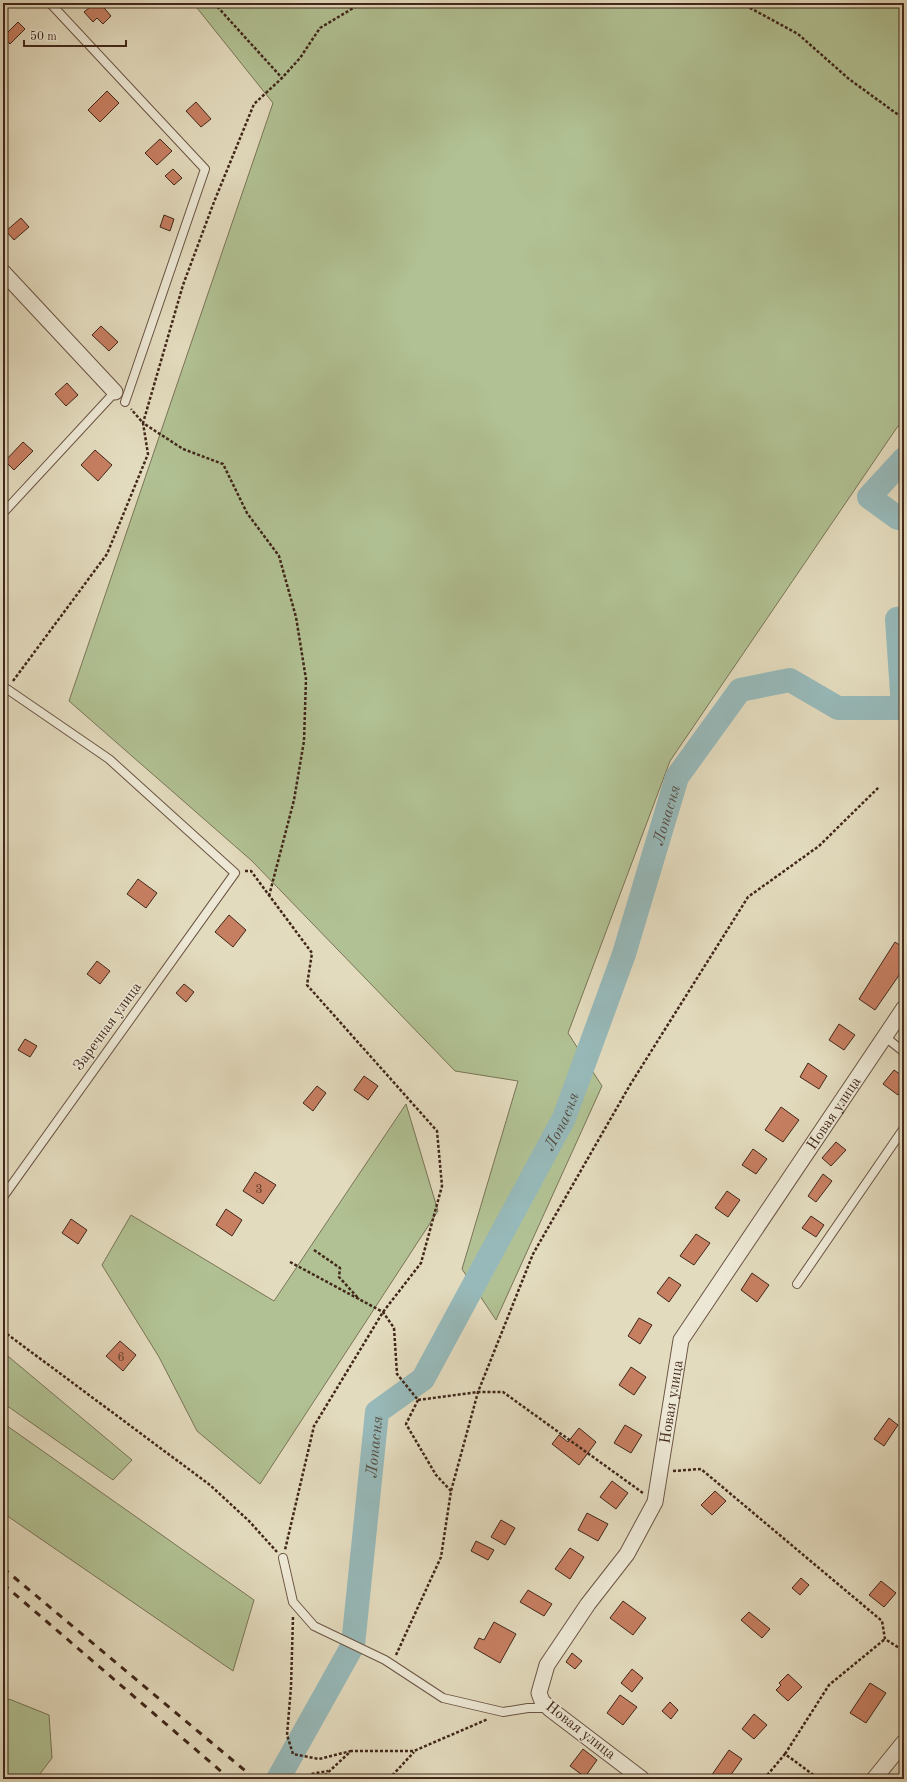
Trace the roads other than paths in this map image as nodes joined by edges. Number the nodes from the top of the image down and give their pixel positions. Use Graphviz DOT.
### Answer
graph roads {
  1 [pos="50,3"];
  2 [pos="3,272"];
  3 [pos="120,397"];
  4 [pos="3,513"];
  5 [pos="7,689"];
  6 [pos="904,1008"];
  7 [pos="884,1036"];
  8 [pos="904,1052"];
  9 [pos="904,1128"];
  10 [pos="3,1197"];
  11 [pos="797,1284"];
  12 [pos="283,1558"];
  13 [pos="550,1708"];
  14 [pos="903,1748"];
  15 [pos="642,1779"];
  16 [pos="874,1779"];
  1 -- 3 [label="lane"];
  2 -- 3 [label="street"];
  3 -- 4 [label="lane"];
  5 -- 10 [label="lane, Заречная улица"];
  6 -- 7 [label="street, Новая улица"];
  7 -- 8 [label="lane"];
  7 -- 13 [label="street, Новая улица"];
  9 -- 11 [label="lane"];
  12 -- 13 [label="lane"];
  13 -- 15 [label="street, Новая улица"];
  14 -- 16 [label="street"];
}
